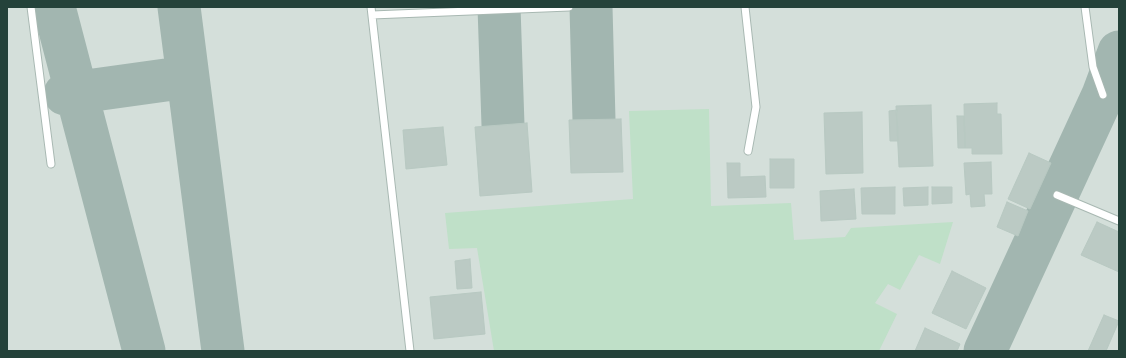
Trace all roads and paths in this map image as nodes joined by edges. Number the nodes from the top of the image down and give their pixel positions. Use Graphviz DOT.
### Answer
graph roads {
  1 [pos="31,7"];
  2 [pos="371,7"];
  3 [pos="569,7"];
  4 [pos="745,7"];
  5 [pos="1085,7"];
  6 [pos="372,15"];
  7 [pos="1103,95"];
  8 [pos="748,151"];
  9 [pos="51,164"];
  10 [pos="1057,195"];
  11 [pos="1119,221"];
  12 [pos="410,351"];
  1 -- 9 [label="lane"];
  2 -- 6 [label="lane"];
  3 -- 6 [label="lane"];
  4 -- 8 [label="lane"];
  5 -- 7 [label="lane"];
  6 -- 12 [label="lane"];
  10 -- 11 [label="lane"];
}
